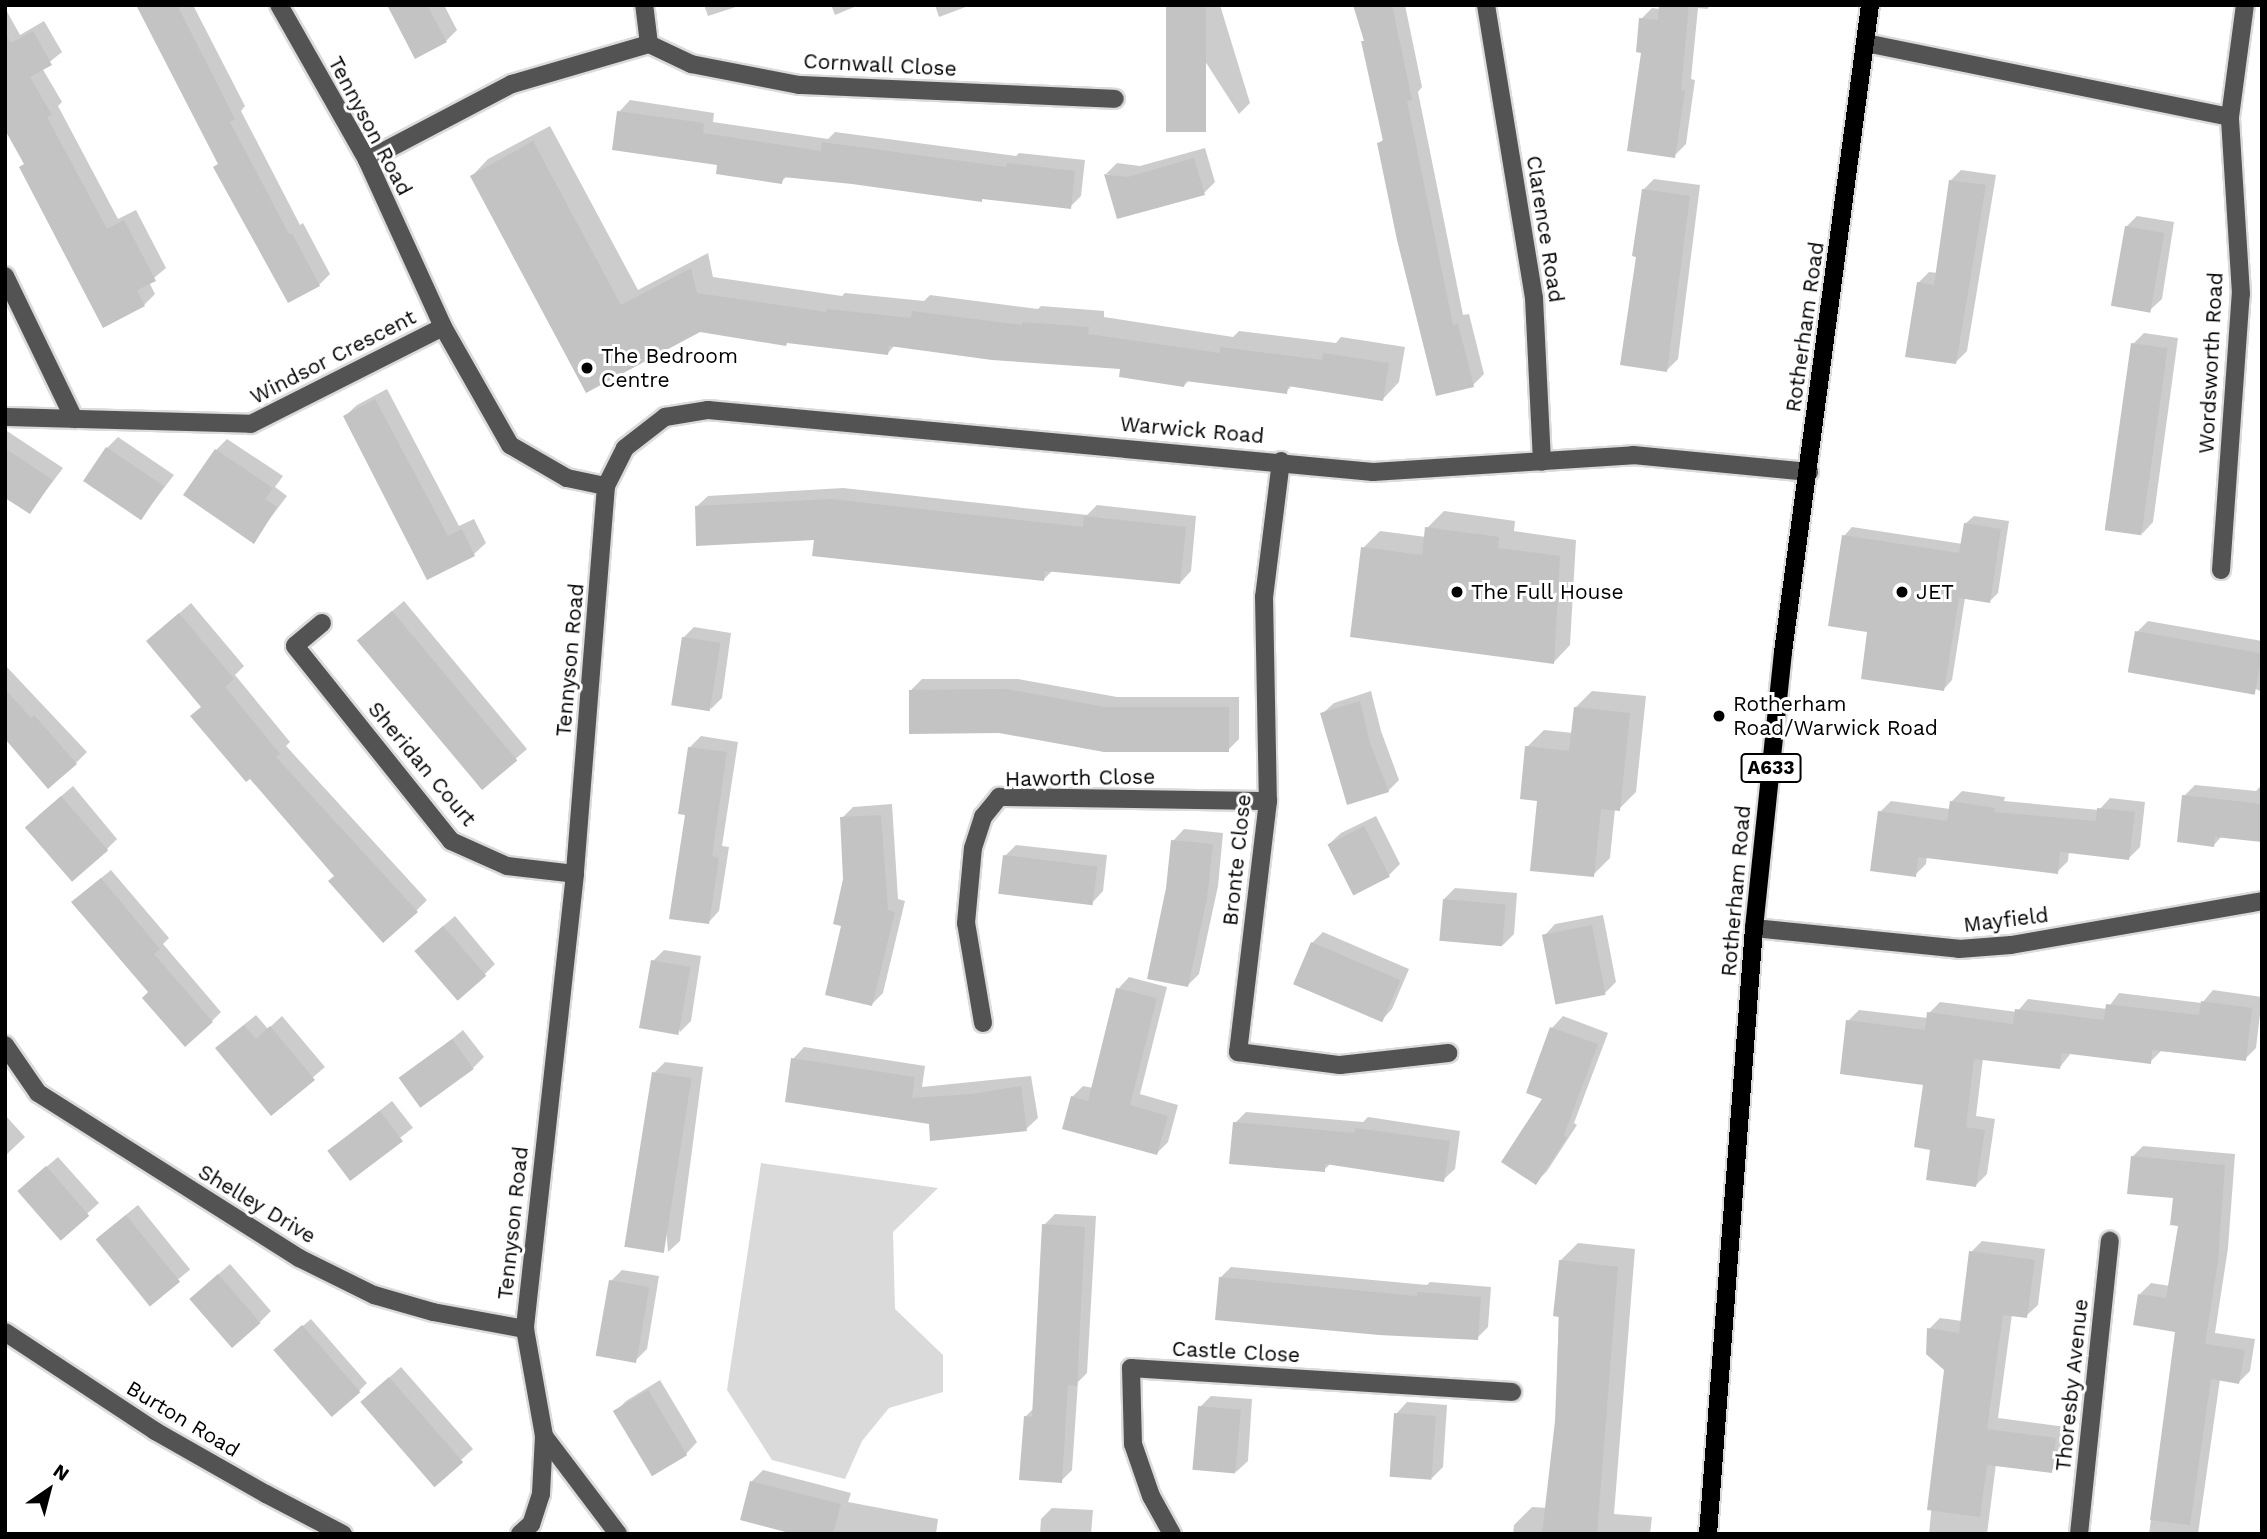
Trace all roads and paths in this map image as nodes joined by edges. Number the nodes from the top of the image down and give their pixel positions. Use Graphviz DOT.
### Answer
graph roads {
  1 [pos="279,5"];
  2 [pos="644,5"];
  3 [pos="1486,5"];
  4 [pos="1870,5"];
  5 [pos="2245,5"];
  6 [pos="1866,43"];
  7 [pos="649,44"];
  8 [pos="1115,99"];
  9 [pos="2230,117"];
  10 [pos="367,160"];
  11 [pos="5,276"];
  12 [pos="443,327"];
  13 [pos="5,417"];
  14 [pos="74,419"];
  15 [pos="1281,461"];
  16 [pos="1542,462"];
  17 [pos="1809,472"];
  18 [pos="607,486"];
  19 [pos="2221,570"];
  20 [pos="322,624"];
  21 [pos="1268,801"];
  22 [pos="575,874"];
  23 [pos="2262,901"];
  24 [pos="1754,928"];
  25 [pos="983,1023"];
  26 [pos="5,1045"];
  27 [pos="1448,1053"];
  28 [pos="2110,1241"];
  29 [pos="525,1329"];
  30 [pos="5,1332"];
  31 [pos="1512,1392"];
  32 [pos="544,1436"];
  33 [pos="343,1534"];
  34 [pos="520,1534"];
  35 [pos="618,1534"];
  36 [pos="1172,1534"];
  37 [pos="1708,1534"];
  38 [pos="2079,1534"];
  1 -- 10 [label="street, Tennyson Road"];
  2 -- 7 [label="street"];
  3 -- 16 [label="street, Clarence Road"];
  4 -- 6 [label="main road, Rotherham Road / A633"];
  5 -- 9 [label="street, Wordsworth Road"];
  6 -- 9 [label="street"];
  6 -- 17 [label="main road, Rotherham Road / A633"];
  7 -- 8 [label="street, Cornwall Close"];
  7 -- 10 [label="street"];
  9 -- 19 [label="street, Wordsworth Road"];
  10 -- 12 [label="street, Tennyson Road"];
  11 -- 14 [label="street"];
  12 -- 14 [label="street, Windsor Crescent"];
  12 -- 18 [label="street, Tennyson Road"];
  13 -- 14 [label="street, Windsor Crescent"];
  15 -- 16 [label="street, Warwick Road"];
  15 -- 18 [label="street, Warwick Road"];
  15 -- 21 [label="street, Bronte Close"];
  16 -- 17 [label="street, Warwick Road"];
  17 -- 24 [label="main road, Rotherham Road / A633"];
  18 -- 22 [label="street, Tennyson Road"];
  20 -- 22 [label="street, Sheridan Court"];
  21 -- 25 [label="street, Haworth Close"];
  21 -- 27 [label="street, Bronte Close"];
  22 -- 29 [label="street, Tennyson Road"];
  23 -- 24 [label="street, Mayfield"];
  24 -- 37 [label="main road, Rotherham Road / A633"];
  26 -- 29 [label="street, Shelley Drive"];
  28 -- 38 [label="street, Thoresby Avenue"];
  29 -- 32 [label="street, Tennyson Road"];
  30 -- 33 [label="street, Burton Road"];
  31 -- 36 [label="street, Castle Close"];
  32 -- 34 [label="street, Tennyson Road"];
  32 -- 35 [label="street, Tennyson Road"];
}
